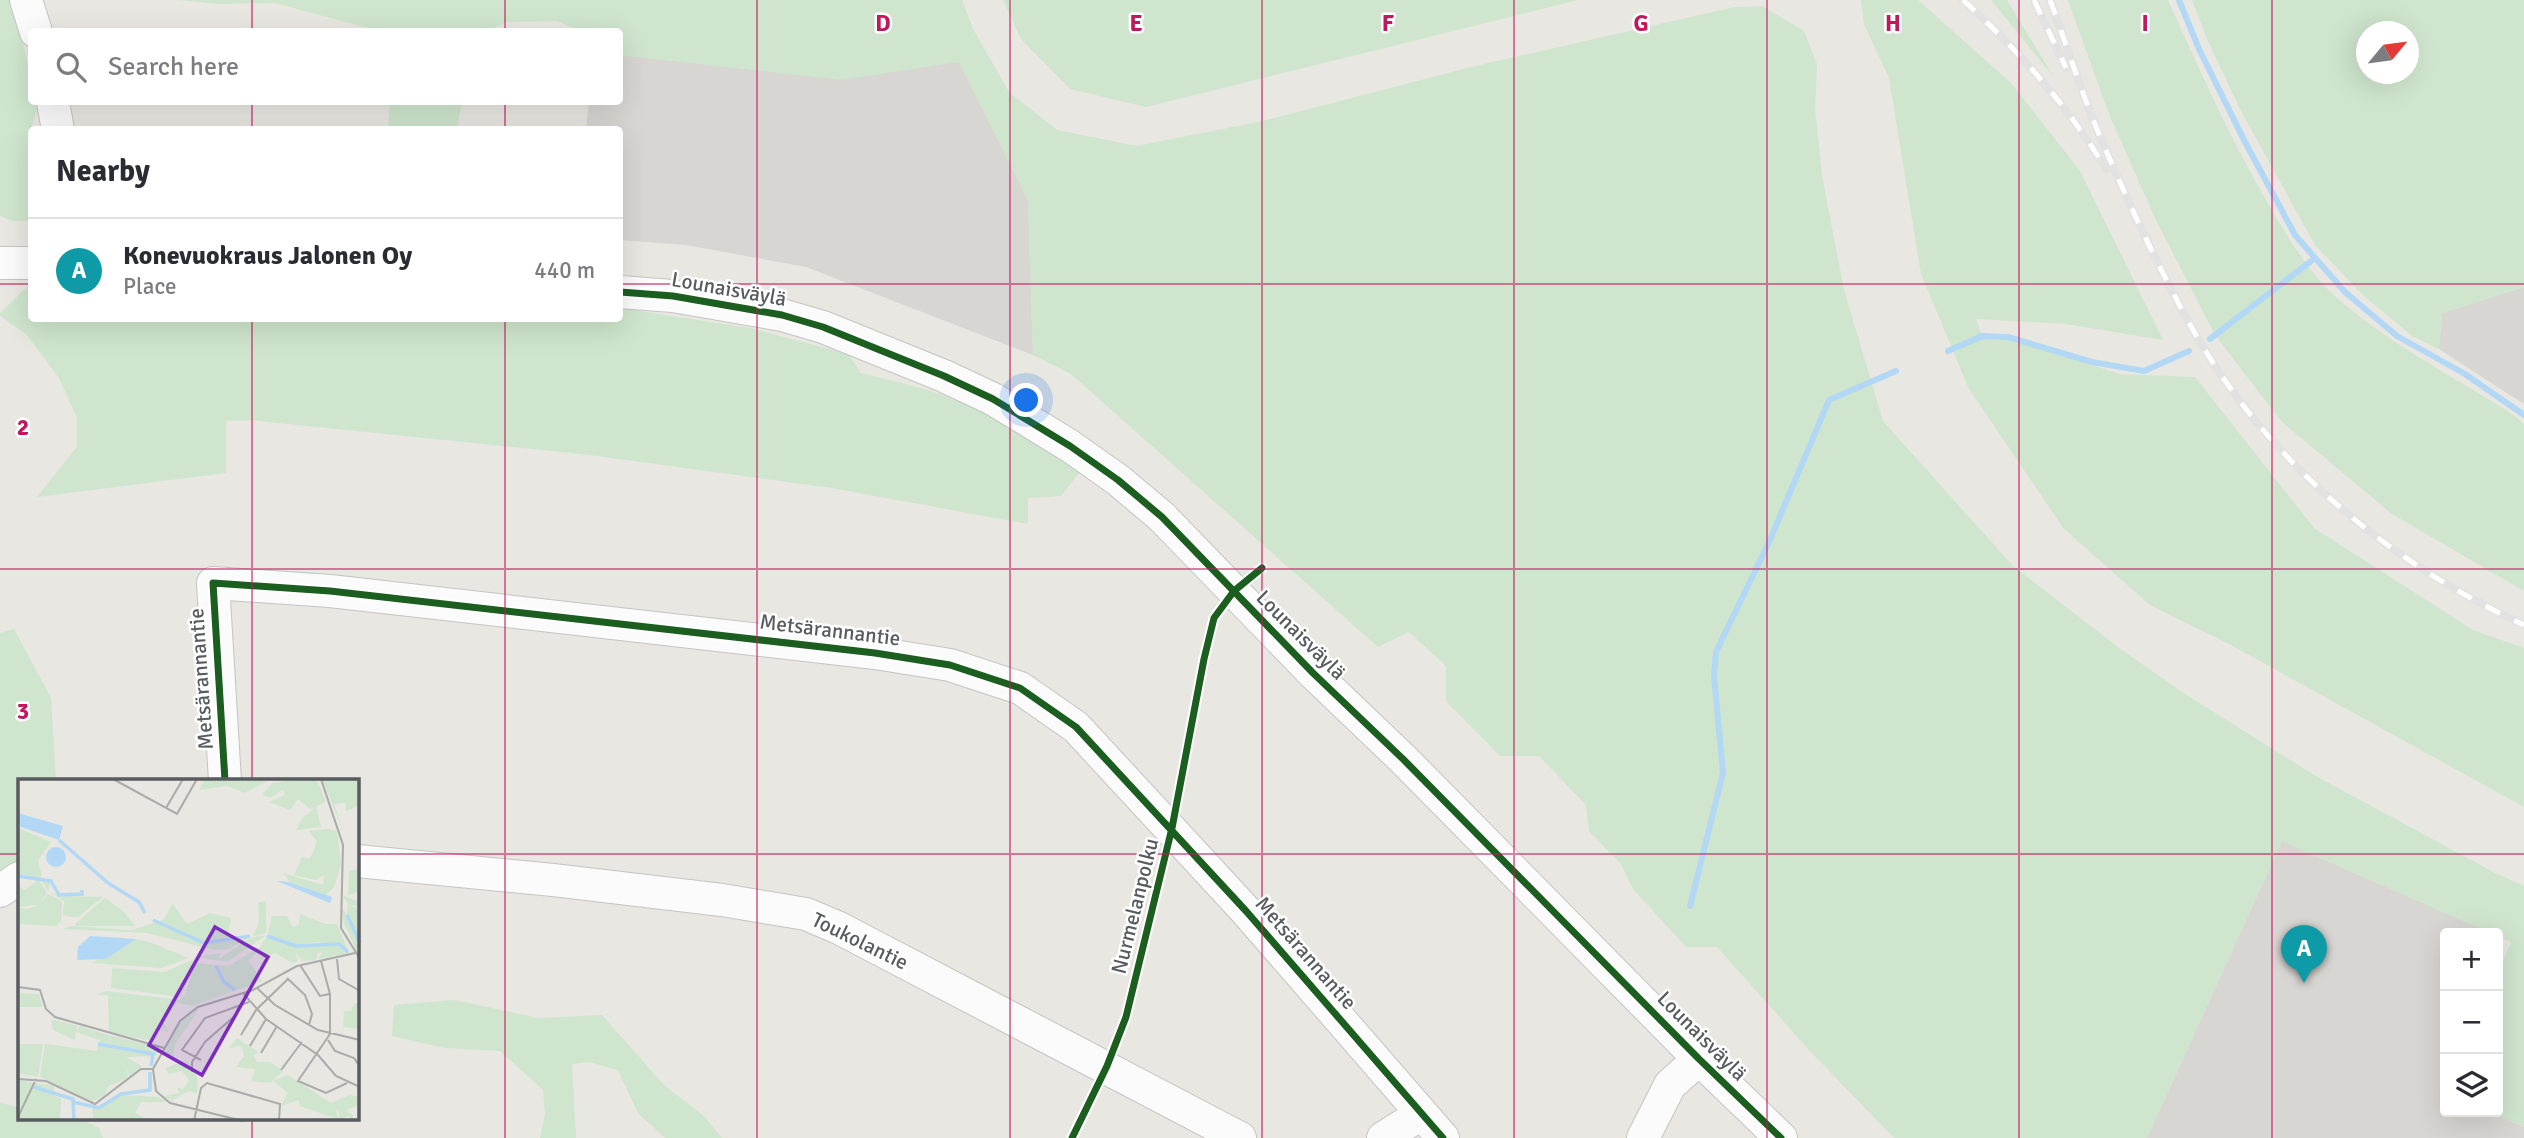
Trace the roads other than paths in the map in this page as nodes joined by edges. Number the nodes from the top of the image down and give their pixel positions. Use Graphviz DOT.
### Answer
graph roads {
  1 [pos="26,0"];
  2 [pos="35,28"];
  3 [pos="54,105"];
  4 [pos="57,126"];
  5 [pos="0,263"];
  6 [pos="28,263"];
  7 [pos="623,292"];
  8 [pos="225,779"];
  9 [pos="359,861"];
  10 [pos="18,879"];
  11 [pos="0,891"];
  12 [pos="1699,1059"];
  13 [pos="1421,1114"];
  14 [pos="1240,1138"];
  15 [pos="1383,1138"];
  16 [pos="1443,1138"];
  17 [pos="1643,1138"];
  18 [pos="1781,1138"];
  1 -- 2 [label="street"];
  3 -- 4 [label="street"];
  5 -- 6 [label="street"];
  7 -- 12 [label="street, Lounaisväylä"];
  8 -- 13 [label="street, Metsärannantie"];
  9 -- 14 [label="street, Toukolantie"];
  10 -- 11 [label="street"];
  12 -- 17 [label="street"];
  12 -- 18 [label="street, Lounaisväylä"];
  13 -- 15 [label="street"];
  13 -- 16 [label="street, Metsärannantie"];
}
